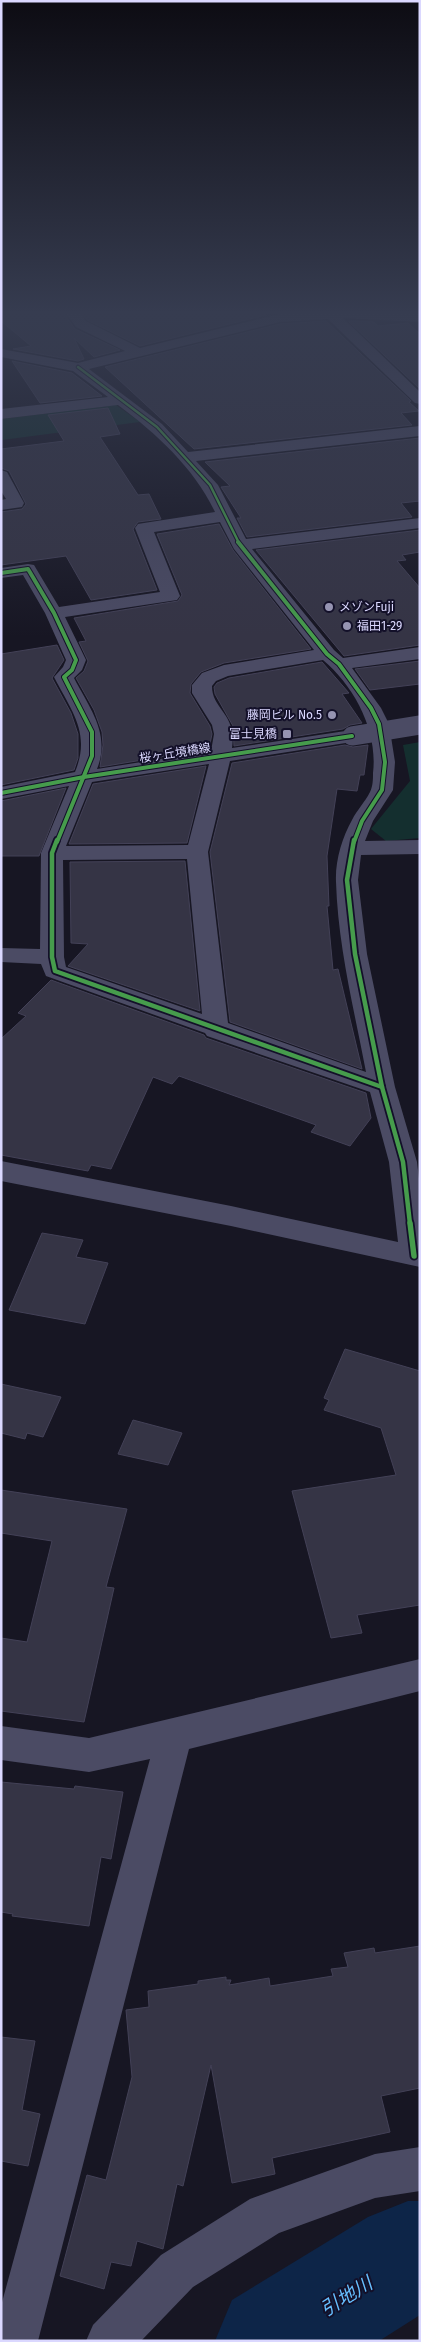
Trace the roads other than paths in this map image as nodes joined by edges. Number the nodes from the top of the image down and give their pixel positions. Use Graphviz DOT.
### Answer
graph roads {
  1 [pos="145,418"];
  2 [pos="420,431"];
  3 [pos="185,457"];
  4 [pos="1,475"];
  5 [pos="1,505"];
  6 [pos="224,516"];
  7 [pos="420,524"];
  8 [pos="240,545"];
  9 [pos="1,573"];
  10 [pos="54,613"];
  11 [pos="420,653"];
  12 [pos="333,659"];
  13 [pos="420,725"];
  14 [pos="221,756"];
  15 [pos="84,777"];
  16 [pos="1,793"];
  17 [pos="420,847"];
  18 [pos="351,848"];
  19 [pos="197,852"];
  20 [pos="52,853"];
  21 [pos="1,955"];
  22 [pos="52,957"];
  23 [pos="216,1030"];
  24 [pos="382,1086"];
  25 [pos="1,1171"];
  26 [pos="417,1256"];
  27 [pos="420,1675"];
  28 [pos="174,1736"];
  29 [pos="1,1743"];
  30 [pos="420,2169"];
  31 [pos="15,2341"];
  32 [pos="109,2341"];
  1 -- 3 [label="street"];
  2 -- 3 [label="street"];
  3 -- 6 [label="street"];
  4 -- 5 [label="street"];
  6 -- 8 [label="street"];
  6 -- 10 [label="street"];
  7 -- 8 [label="street"];
  8 -- 12 [label="street"];
  9 -- 10 [label="street"];
  10 -- 15 [label="street"];
  11 -- 12 [label="street"];
  12 -- 14 [label="street"];
  12 -- 18 [label="street"];
  13 -- 14 [label="street, 桜ヶ丘境橋線, bridge"];
  14 -- 15 [label="street, 桜ヶ丘境橋線"];
  14 -- 19 [label="street"];
  15 -- 16 [label="street, 桜ヶ丘境橋線"];
  15 -- 20 [label="street"];
  17 -- 18 [label="street"];
  18 -- 24 [label="street"];
  19 -- 20 [label="street"];
  19 -- 23 [label="street"];
  20 -- 22 [label="street"];
  21 -- 22 [label="street"];
  22 -- 23 [label="street"];
  23 -- 24 [label="street"];
  24 -- 26 [label="street"];
  25 -- 26 [label="street"];
  27 -- 28 [label="street"];
  28 -- 29 [label="street"];
  28 -- 31 [label="street"];
  30 -- 32 [label="street"];
}
